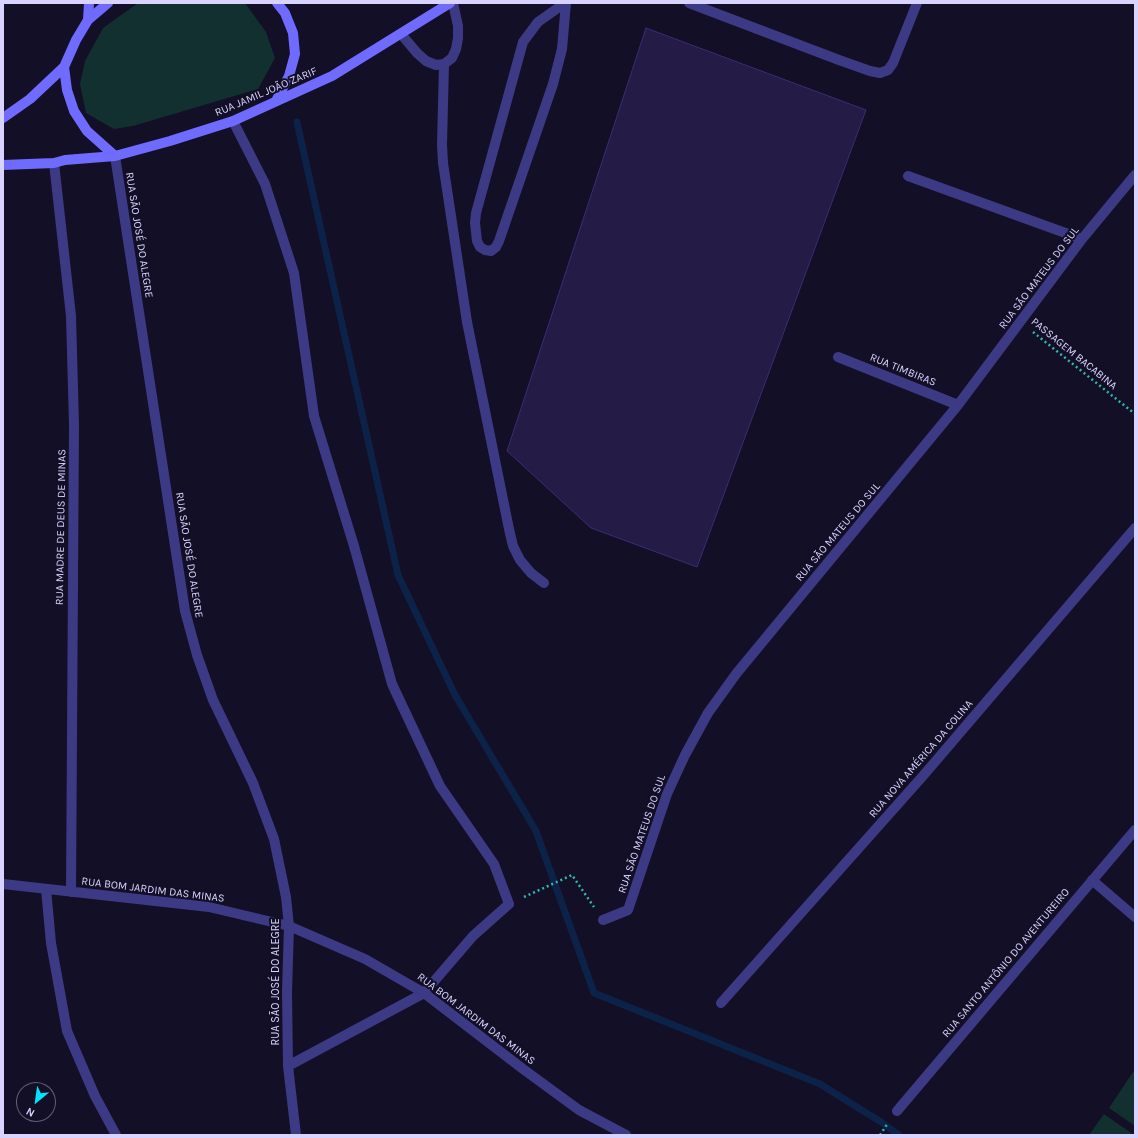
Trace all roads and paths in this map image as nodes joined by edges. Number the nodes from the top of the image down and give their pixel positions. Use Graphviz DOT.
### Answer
graph roads {
  1 [pos="89,3"];
  2 [pos="108,3"];
  3 [pos="277,3"];
  4 [pos="450,3"];
  5 [pos="453,3"];
  6 [pos="566,3"];
  7 [pos="689,3"];
  8 [pos="917,3"];
  9 [pos="88,20"];
  10 [pos="401,34"];
  11 [pos="444,64"];
  12 [pos="64,67"];
  13 [pos="276,101"];
  14 [pos="3,118"];
  15 [pos="233,121"];
  16 [pos="115,156"];
  17 [pos="54,162"];
  18 [pos="3,165"];
  19 [pos="1135,175"];
  20 [pos="908,176"];
  21 [pos="1082,239"];
  22 [pos="1021,322"];
  23 [pos="838,357"];
  24 [pos="958,405"];
  25 [pos="1135,414"];
  26 [pos="1135,528"];
  27 [pos="544,583"];
  28 [pos="1135,830"];
  29 [pos="1092,880"];
  30 [pos="3,884"];
  31 [pos="46,889"];
  32 [pos="71,892"];
  33 [pos="509,904"];
  34 [pos="1135,917"];
  35 [pos="603,920"];
  36 [pos="290,926"];
  37 [pos="424,993"];
  38 [pos="721,1003"];
  39 [pos="288,1066"];
  40 [pos="896,1111"];
  41 [pos="116,1135"];
  42 [pos="296,1135"];
  43 [pos="626,1135"];
  1 -- 9 [label="main road"];
  2 -- 9 [label="main road"];
  3 -- 13 [label="main road"];
  4 -- 10 [label="main road, RUA JAMIL JOÃO ZARIF"];
  5 -- 11 [label="street"];
  6 -- 6 [label="street"];
  7 -- 8 [label="street"];
  9 -- 12 [label="main road"];
  10 -- 11 [label="street"];
  10 -- 13 [label="main road, RUA JAMIL JOÃO ZARIF"];
  11 -- 27 [label="street"];
  12 -- 14 [label="main road"];
  12 -- 16 [label="main road"];
  13 -- 15 [label="main road, RUA JAMIL JOÃO ZARIF"];
  15 -- 16 [label="main road, RUA JAMIL JOÃO ZARIF"];
  15 -- 33 [label="street"];
  16 -- 17 [label="main road, RUA JAMIL JOÃO ZARIF"];
  16 -- 36 [label="street, RUA SÃO JOSÉ DO ALEGRE"];
  17 -- 18 [label="main road, RUA JAMIL JOÃO ZARIF"];
  17 -- 32 [label="street, RUA MADRE DE DEUS DE MINAS"];
  19 -- 21 [label="street, RUA SÃO MATEUS DO SUL"];
  20 -- 21 [label="street"];
  21 -- 22 [label="street, RUA SÃO MATEUS DO SUL"];
  22 -- 24 [label="street, RUA SÃO MATEUS DO SUL"];
  22 -- 25 [label="path, PASSAGEM BACABINA"];
  23 -- 24 [label="street, RUA TIMBIRAS"];
  24 -- 35 [label="street, RUA SÃO MATEUS DO SUL"];
  26 -- 38 [label="street, RUA NOVA AMÉRICA DA COLINA"];
  28 -- 29 [label="street, RUA SANTO ANTÔNIO DO AVENTUREIRO"];
  29 -- 34 [label="street"];
  29 -- 40 [label="street, RUA SANTO ANTÔNIO DO AVENTUREIRO"];
  30 -- 31 [label="street, RUA BOM JARDIM DAS MINAS"];
  31 -- 32 [label="street, RUA BOM JARDIM DAS MINAS"];
  31 -- 41 [label="street"];
  32 -- 36 [label="street, RUA BOM JARDIM DAS MINAS"];
  33 -- 35 [label="path"];
  33 -- 37 [label="street"];
  36 -- 37 [label="street, RUA BOM JARDIM DAS MINAS"];
  36 -- 39 [label="street, RUA SÃO JOSÉ DO ALEGRE"];
  37 -- 39 [label="street"];
  37 -- 43 [label="street, RUA BOM JARDIM DAS MINAS"];
  39 -- 42 [label="street, RUA SÃO JOSÉ DO ALEGRE"];
}
